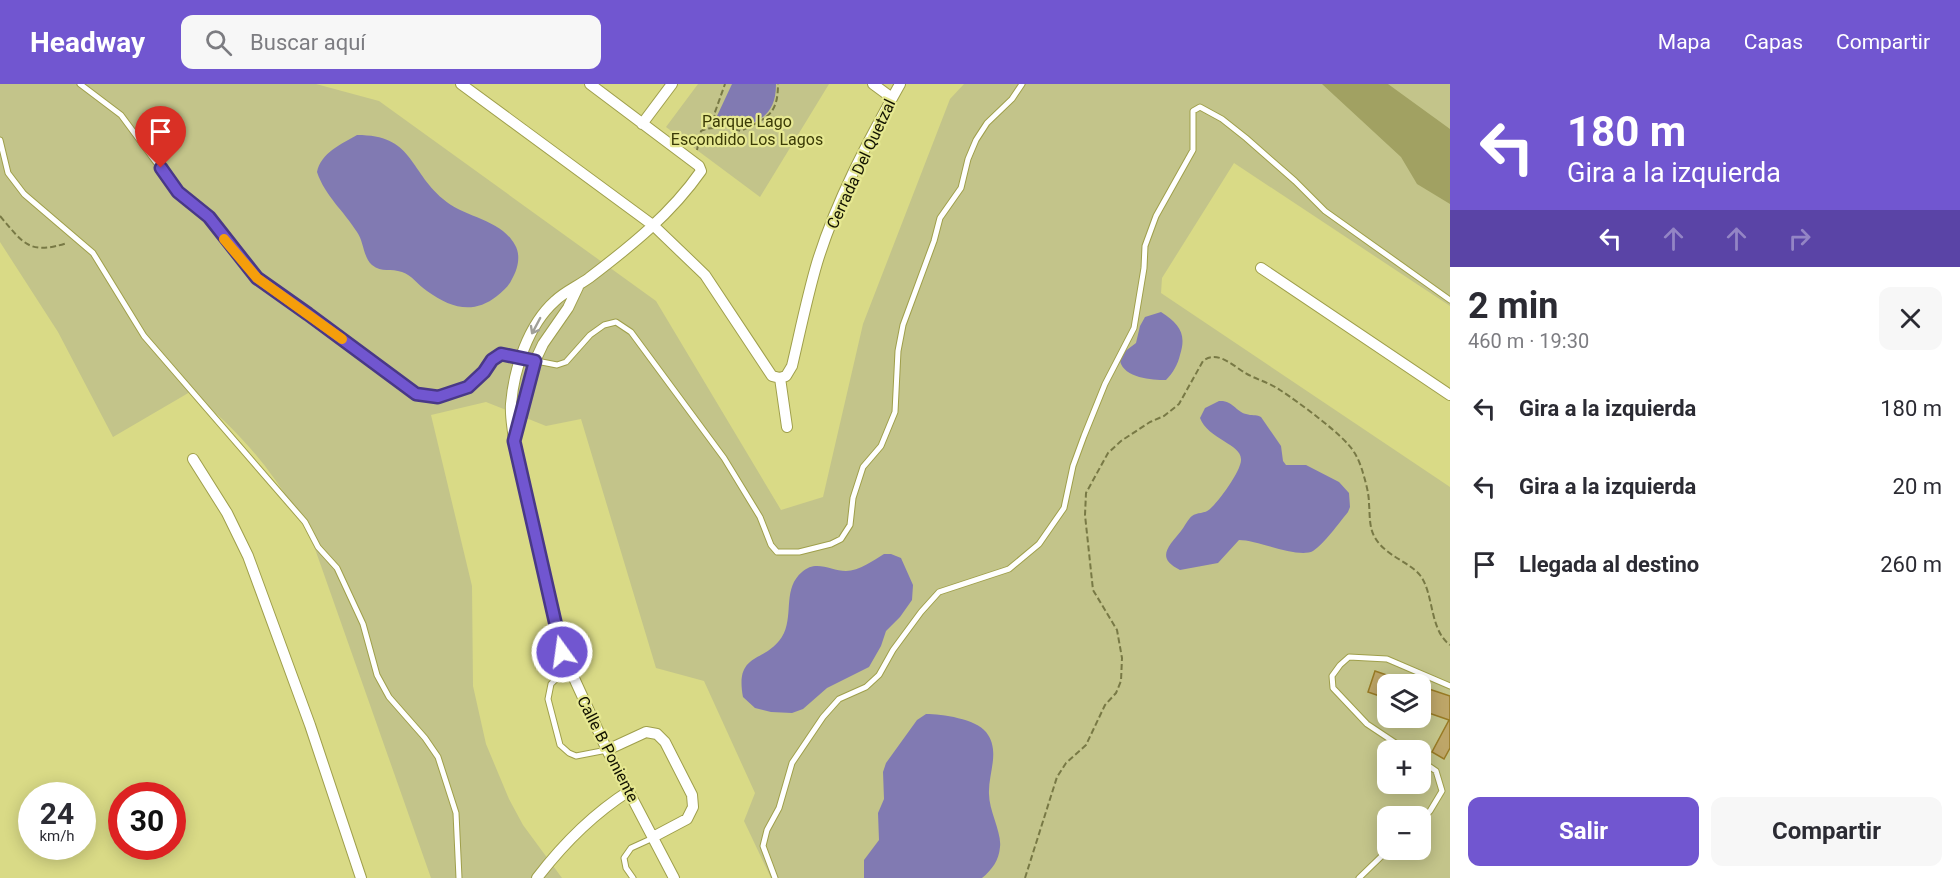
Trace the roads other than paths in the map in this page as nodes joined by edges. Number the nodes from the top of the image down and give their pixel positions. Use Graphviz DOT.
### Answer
graph roads {
  1 [pos="80,84"];
  2 [pos="461,84"];
  3 [pos="590,84"];
  4 [pos="672,84"];
  5 [pos="873,84"];
  6 [pos="900,84"];
  7 [pos="1022,84"];
  8 [pos="891,98"];
  9 [pos="642,124"];
  10 [pos="0,140"];
  11 [pos="654,226"];
  12 [pos="1261,268"];
  13 [pos="578,287"];
  14 [pos="1450,300"];
  15 [pos="521,359"];
  16 [pos="535,361"];
  17 [pos="780,378"];
  18 [pos="1450,395"];
  19 [pos="787,427"];
  20 [pos="514,441"];
  21 [pos="193,459"];
  22 [pos="570,671"];
  23 [pos="1450,686"];
  24 [pos="1391,740"];
  25 [pos="607,750"];
  26 [pos="1431,768"];
  27 [pos="629,791"];
  28 [pos="1431,809"];
  29 [pos="653,837"];
  30 [pos="1378,860"];
  31 [pos="361,878"];
  32 [pos="459,878"];
  33 [pos="537,878"];
  34 [pos="633,878"];
  35 [pos="674,878"];
  36 [pos="775,878"];
  37 [pos="1359,878"];
  1 -- 15 [label="lane"];
  2 -- 11 [label="street"];
  3 -- 9 [label="street"];
  4 -- 9 [label="street"];
  5 -- 8 [label="street"];
  6 -- 8 [label="street, Cerrada Del Quetzal"];
  7 -- 16 [label="lane"];
  8 -- 17 [label="street, Cerrada Del Quetzal"];
  9 -- 11 [label="street"];
  10 -- 32 [label="lane"];
  11 -- 13 [label="street"];
  11 -- 17 [label="street"];
  12 -- 18 [label="street"];
  13 -- 15 [label="street, Calle B Poniente, one-way"];
  13 -- 16 [label="street, Calle B Poniente"];
  14 -- 36 [label="lane"];
  15 -- 16 [label="lane"];
  15 -- 20 [label="street, Calle B Poniente"];
  16 -- 20 [label="street, Calle B Poniente"];
  17 -- 19 [label="street"];
  20 -- 22 [label="street, Calle B Poniente"];
  21 -- 31 [label="street"];
  22 -- 25 [label="street, Calle B Poniente"];
  22 -- 25 [label="lane"];
  23 -- 24 [label="lane"];
  25 -- 27 [label="street, Calle B Poniente"];
  25 -- 29 [label="street"];
  26 -- 28 [label="lane"];
  27 -- 29 [label="street, Calle B Poniente"];
  27 -- 33 [label="street"];
  29 -- 34 [label="lane"];
  29 -- 35 [label="street, Calle B Poniente"];
  30 -- 37 [label="lane"];
}
